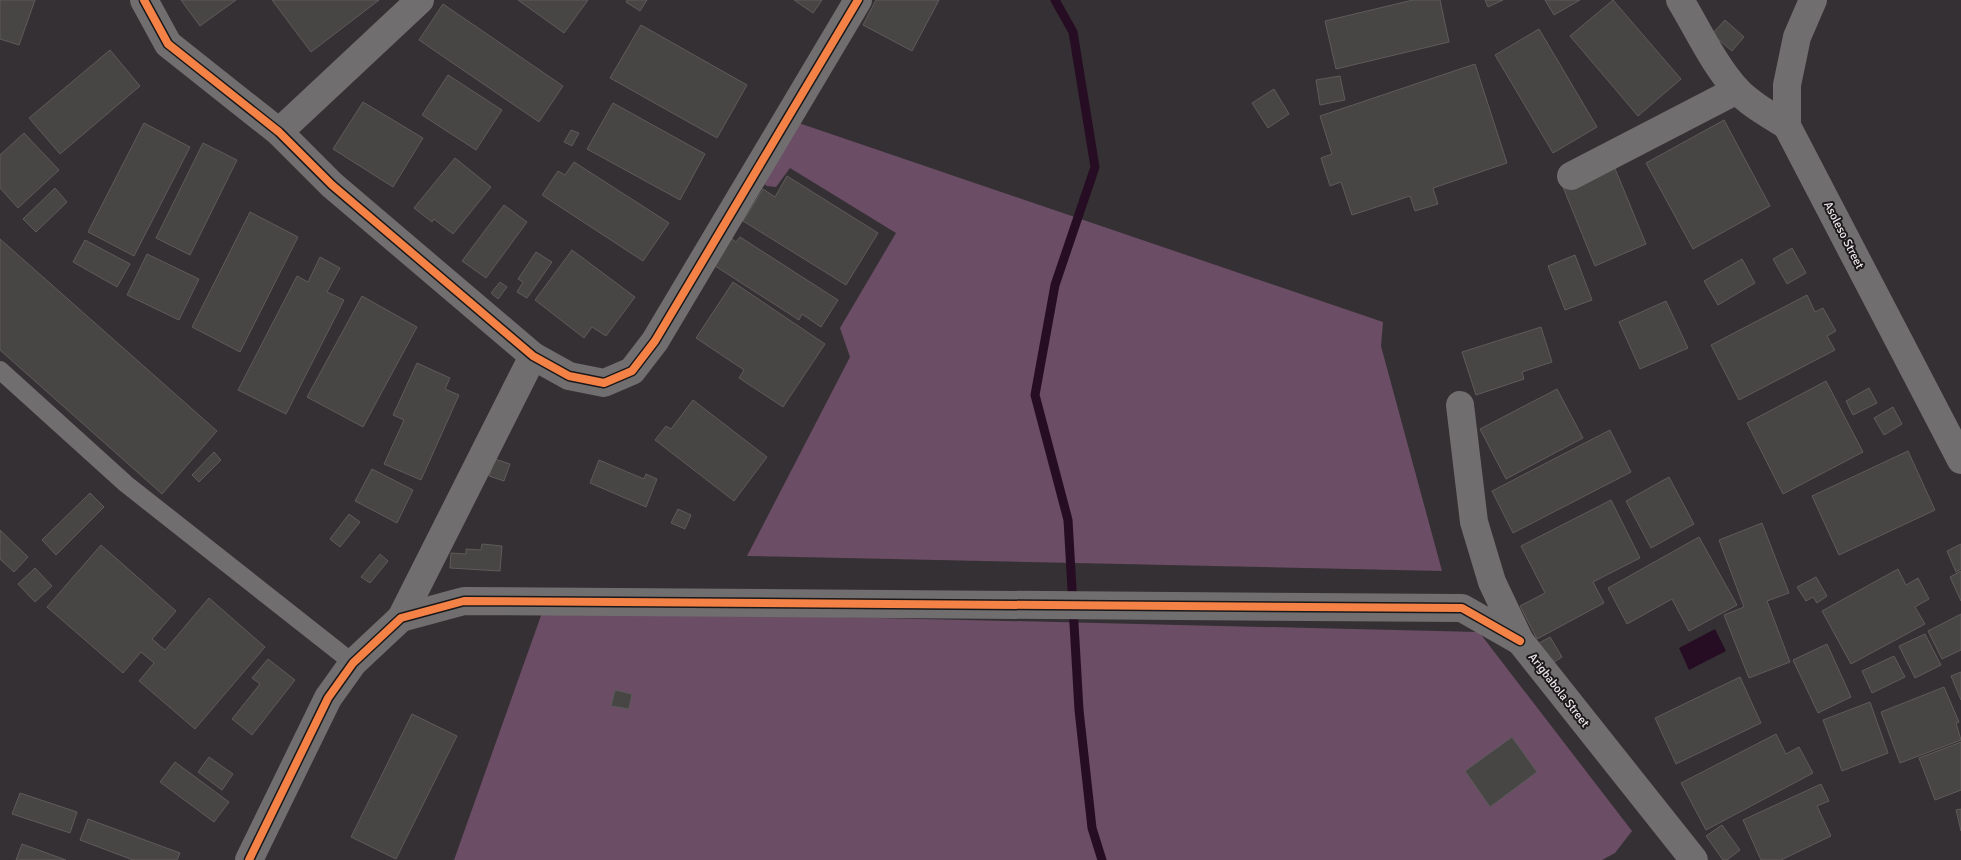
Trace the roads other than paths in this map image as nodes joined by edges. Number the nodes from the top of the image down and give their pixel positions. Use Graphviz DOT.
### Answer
graph roads {
  1 [pos="144,0"];
  2 [pos="420,0"];
  3 [pos="858,0"];
  4 [pos="1680,0"];
  5 [pos="1813,0"];
  6 [pos="1737,90"];
  7 [pos="1788,126"];
  8 [pos="279,132"];
  9 [pos="1571,176"];
  10 [pos="533,356"];
  11 [pos="0,370"];
  12 [pos="1460,405"];
  13 [pos="1961,460"];
  14 [pos="401,618"];
  15 [pos="1520,640"];
  16 [pos="353,663"];
  17 [pos="249,860"];
  18 [pos="1694,860"];
  1 -- 8 [label="street"];
  2 -- 8 [label="street"];
  3 -- 10 [label="street"];
  4 -- 6 [label="street"];
  5 -- 7 [label="street, Asoleso Street"];
  6 -- 7 [label="street"];
  6 -- 9 [label="street"];
  7 -- 13 [label="street, Asoleso Street"];
  8 -- 10 [label="street"];
  10 -- 14 [label="street"];
  11 -- 16 [label="lane"];
  12 -- 15 [label="street, Arigbabola Street"];
  14 -- 15 [label="street"];
  14 -- 16 [label="street"];
  15 -- 18 [label="street, Arigbabola Street"];
  16 -- 17 [label="street"];
}
